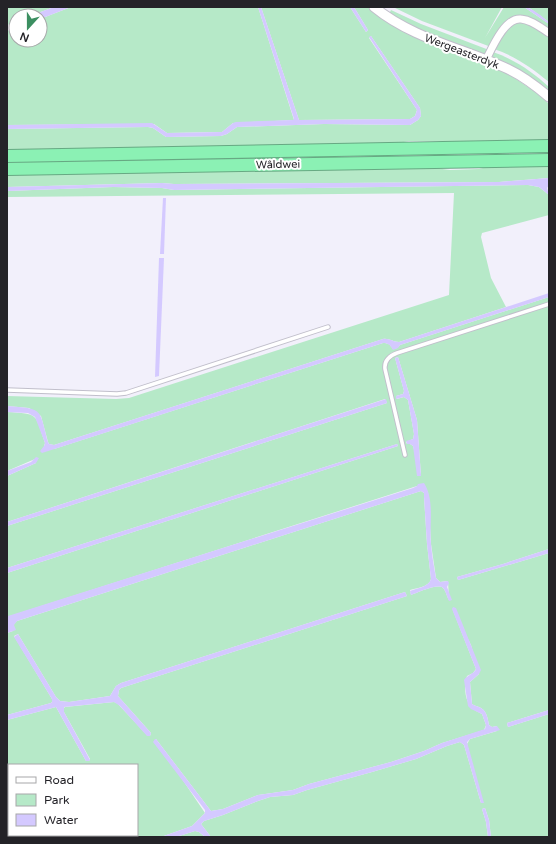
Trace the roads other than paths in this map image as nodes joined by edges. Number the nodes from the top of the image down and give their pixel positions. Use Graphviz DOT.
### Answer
graph roads {
  1 [pos="374,7"];
  2 [pos="549,34"];
  3 [pos="486,60"];
  4 [pos="549,97"];
  5 [pos="549,146"];
  6 [pos="7,156"];
  7 [pos="549,160"];
  8 [pos="7,169"];
  9 [pos="549,304"];
  10 [pos="328,327"];
  11 [pos="7,390"];
  12 [pos="405,454"];
  1 -- 3 [label="street, Wergeasterdyk"];
  2 -- 3 [label="street"];
  3 -- 4 [label="street, Wergeasterdyk"];
  5 -- 6 [label="highway, Wâldwei"];
  7 -- 8 [label="highway, Wâldwei"];
  9 -- 12 [label="lane"];
  10 -- 11 [label="lane"];
}
